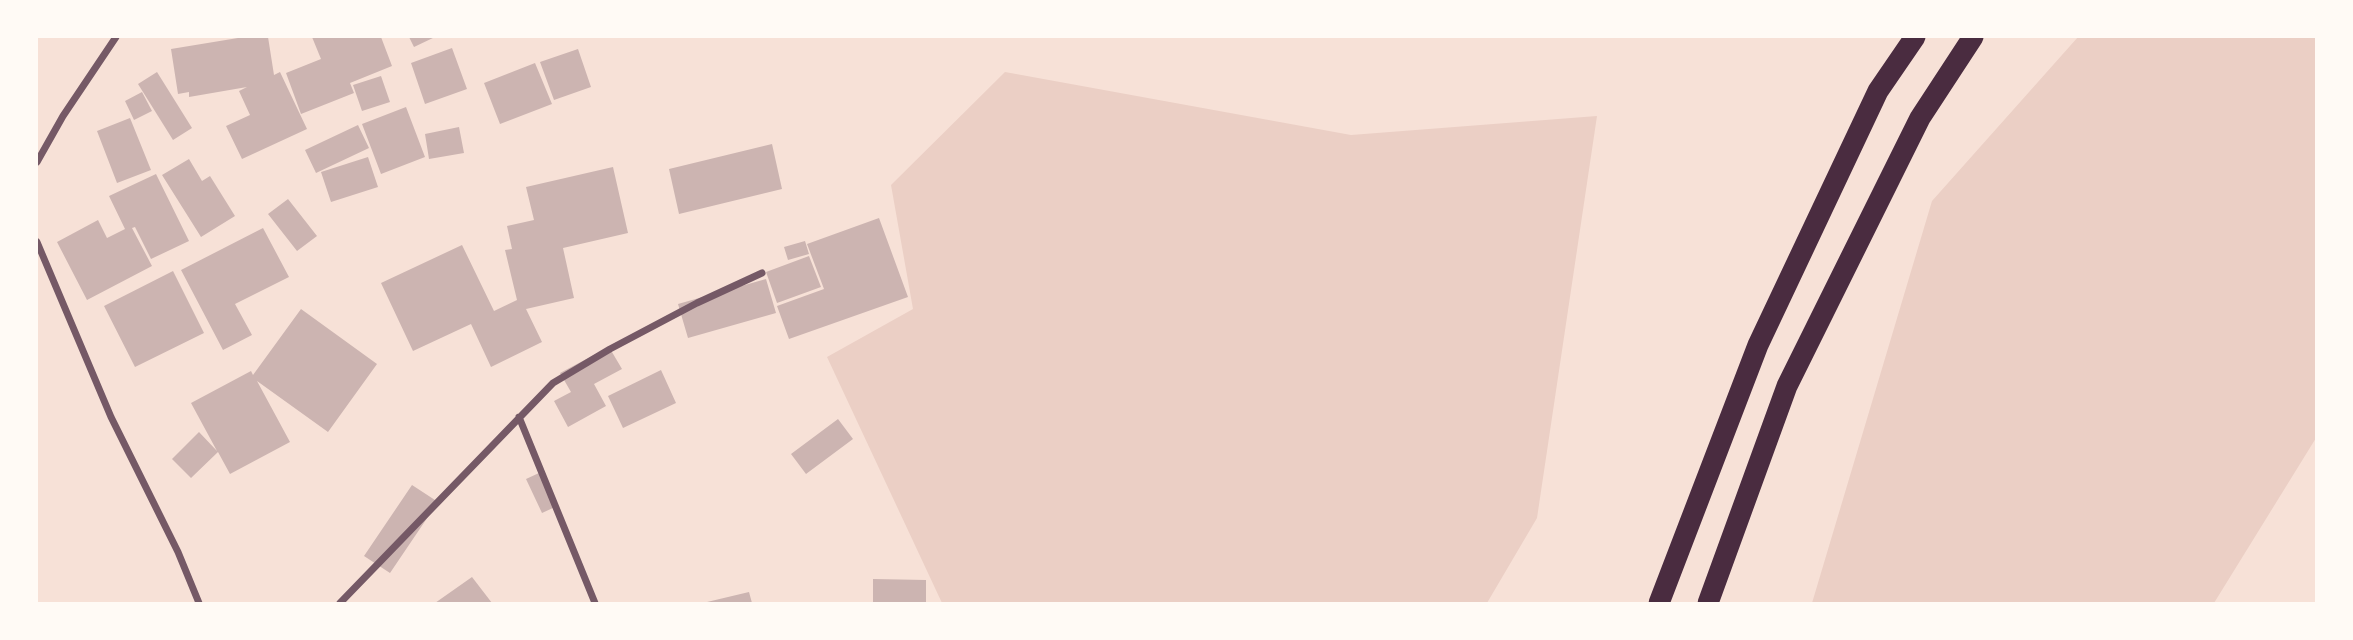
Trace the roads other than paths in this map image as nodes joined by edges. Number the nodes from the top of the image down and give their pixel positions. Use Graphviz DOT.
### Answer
graph roads {
  1 [pos="116,37"];
  2 [pos="1915,37"];
  3 [pos="1973,37"];
  4 [pos="37,162"];
  5 [pos="37,242"];
  6 [pos="762,273"];
  7 [pos="519,417"];
  8 [pos="199,603"];
  9 [pos="340,603"];
  10 [pos="595,603"];
  11 [pos="1659,603"];
  12 [pos="1708,603"];
  1 -- 4 [label="street"];
  2 -- 11 [label="highway"];
  3 -- 12 [label="highway"];
  5 -- 8 [label="street"];
  6 -- 7 [label="street"];
  7 -- 9 [label="street"];
  7 -- 10 [label="street"];
}
